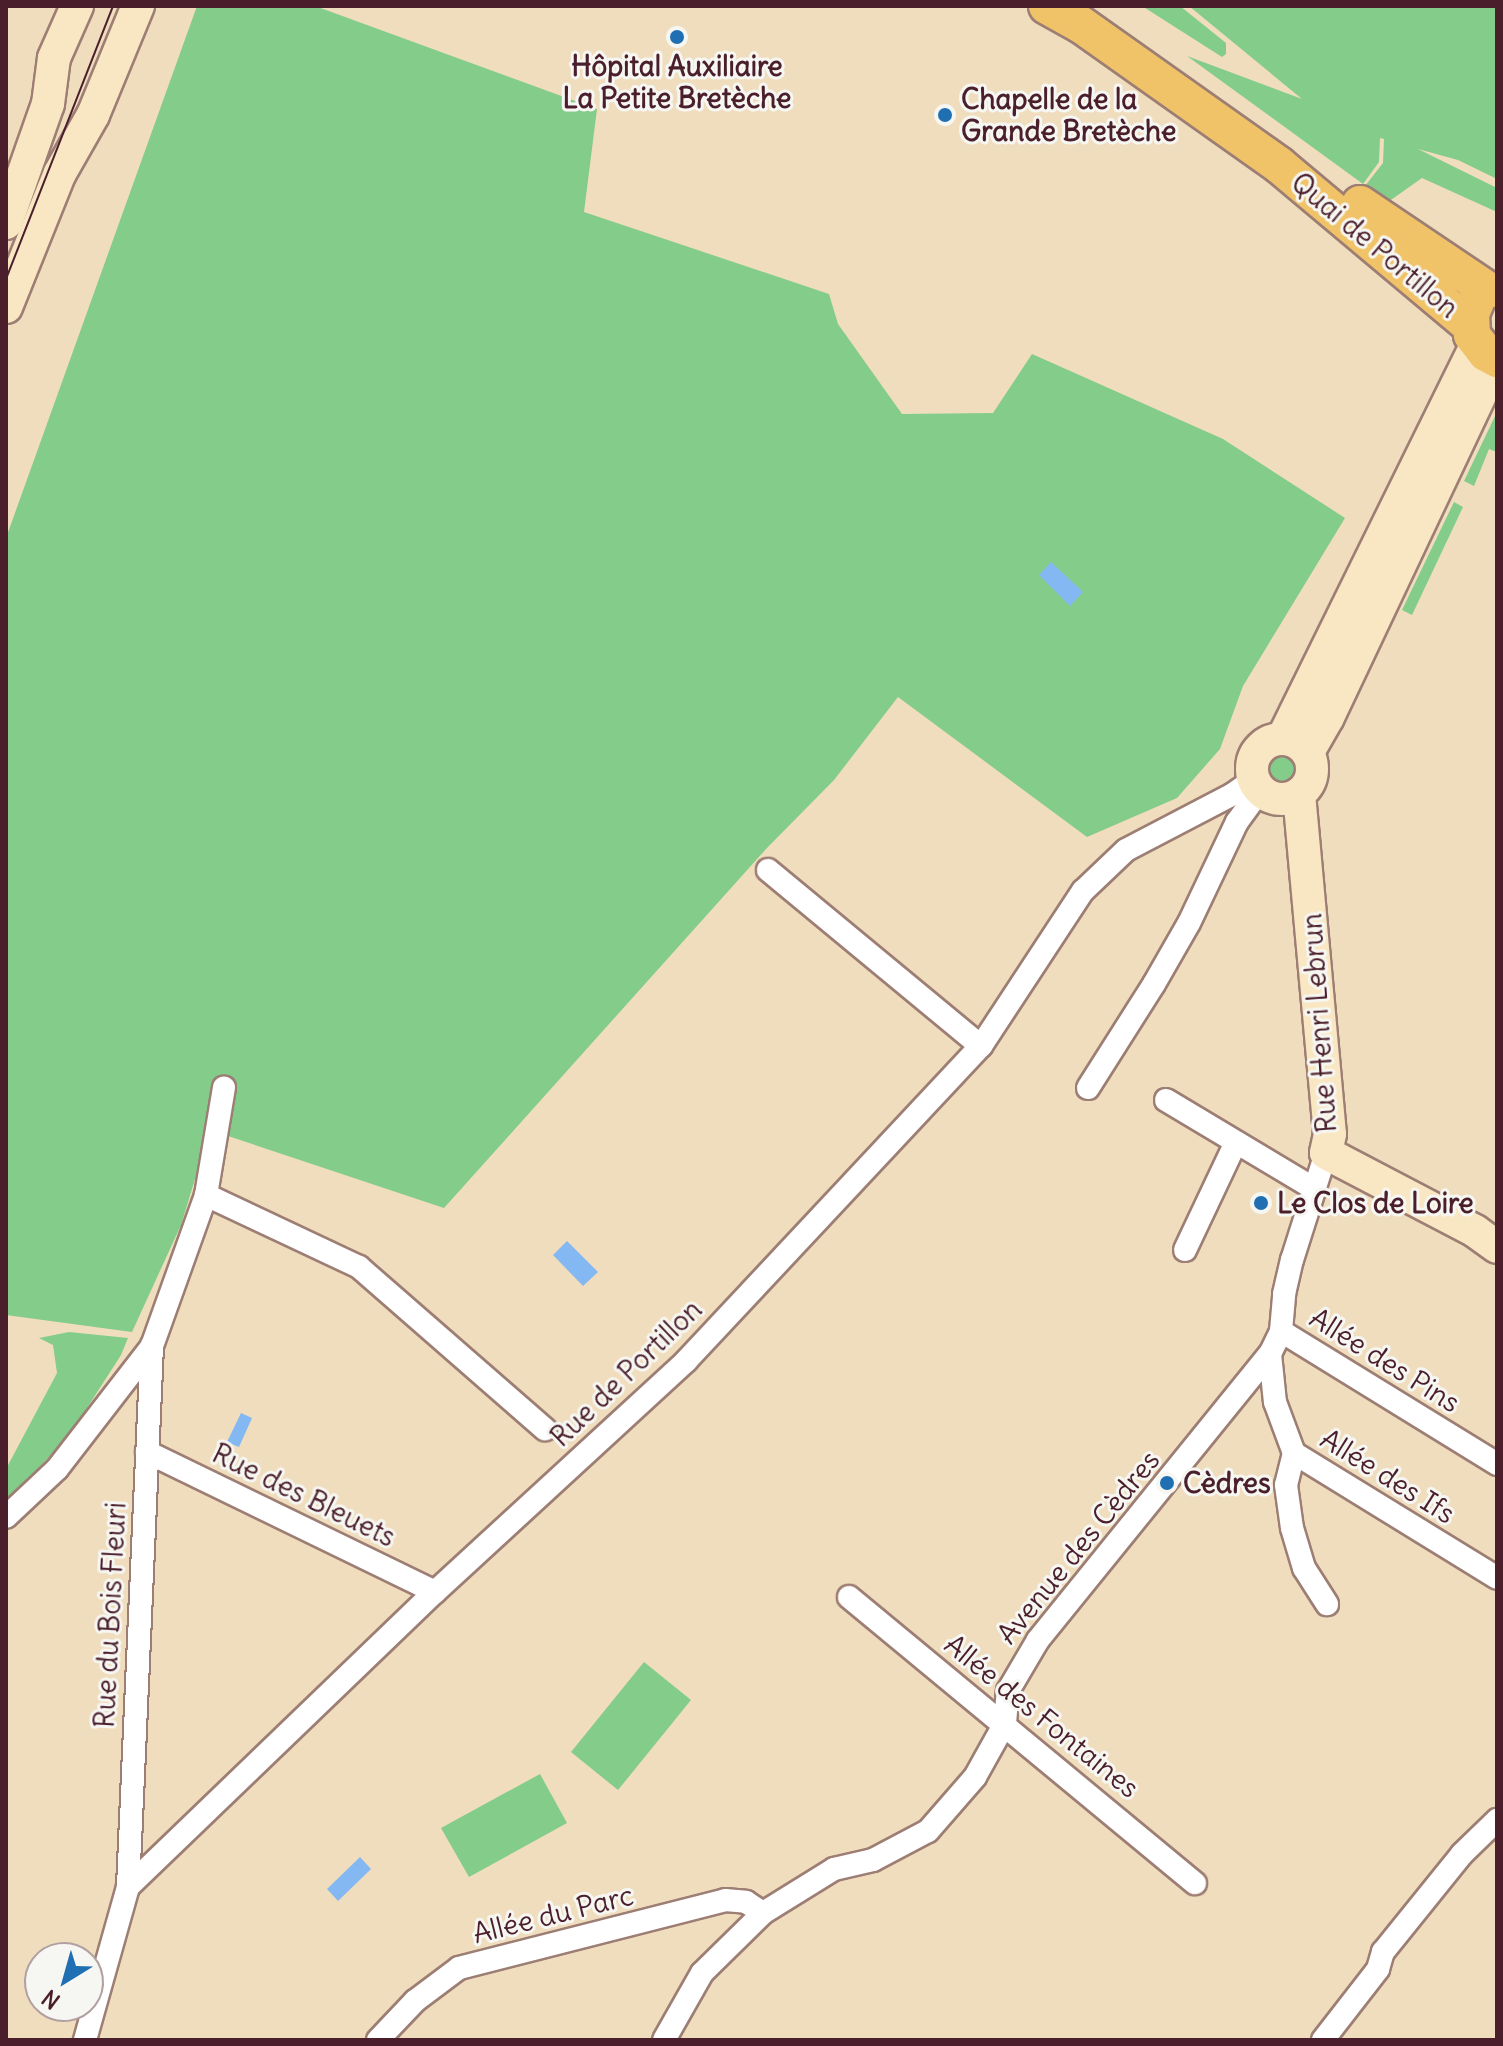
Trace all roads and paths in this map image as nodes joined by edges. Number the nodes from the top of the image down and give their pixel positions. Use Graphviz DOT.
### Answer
graph roads {
  1 [pos="77,6"];
  2 [pos="138,6"];
  3 [pos="1047,6"];
  4 [pos="1279,165"];
  5 [pos="6,223"];
  6 [pos="1493,288"];
  7 [pos="6,307"];
  8 [pos="1485,347"];
  9 [pos="1295,745"];
  10 [pos="1257,785"];
  11 [pos="1299,794"];
  12 [pos="768,870"];
  13 [pos="981,1046"];
  14 [pos="224,1088"];
  15 [pos="1088,1088"];
  16 [pos="1166,1100"];
  17 [pos="1236,1142"];
  18 [pos="1326,1153"];
  19 [pos="1315,1189"];
  20 [pos="206,1195"];
  21 [pos="1497,1247"];
  22 [pos="1185,1250"];
  23 [pos="1281,1331"];
  24 [pos="152,1346"];
  25 [pos="1270,1354"];
  26 [pos="545,1429"];
  27 [pos="147,1452"];
  28 [pos="1294,1453"];
  29 [pos="1497,1464"];
  30 [pos="6,1517"];
  31 [pos="1497,1578"];
  32 [pos="435,1592"];
  33 [pos="849,1597"];
  34 [pos="1327,1604"];
  35 [pos="1005,1723"];
  36 [pos="1497,1820"];
  37 [pos="1195,1883"];
  38 [pos="128,1887"];
  39 [pos="763,1913"];
  40 [pos="85,2040"];
  41 [pos="378,2040"];
  42 [pos="664,2040"];
  43 [pos="1323,2040"];
  1 -- 5 [label="street"];
  2 -- 7 [label="street"];
  3 -- 4 [label="main road, Quai de Portillon"];
  4 -- 6 [label="main road, Quai de Portillon"];
  4 -- 8 [label="main road, Quai de Portillon"];
  6 -- 8 [label="main road"];
  8 -- 9 [label="street"];
  9 -- 10 [label="street"];
  9 -- 11 [label="street"];
  10 -- 11 [label="street"];
  10 -- 13 [label="street, Rue de Portillon"];
  10 -- 15 [label="street"];
  11 -- 18 [label="street, Rue Henri Lebrun"];
  12 -- 13 [label="street"];
  13 -- 32 [label="street, Rue de Portillon"];
  14 -- 20 [label="street"];
  16 -- 17 [label="street"];
  17 -- 19 [label="street"];
  17 -- 22 [label="street"];
  18 -- 19 [label="street, Avenue des Cèdres"];
  18 -- 21 [label="street, Rue Henri Lebrun"];
  19 -- 23 [label="street, Avenue des Cèdres"];
  20 -- 24 [label="street"];
  20 -- 26 [label="street"];
  23 -- 25 [label="street, Avenue des Cèdres"];
  23 -- 29 [label="street, Allée des Pins"];
  24 -- 27 [label="street, Rue du Bois Fleuri"];
  24 -- 30 [label="street"];
  25 -- 28 [label="street, Allée des Ifs"];
  25 -- 35 [label="street, Avenue des Cèdres"];
  27 -- 32 [label="street, Rue des Bleuets"];
  27 -- 38 [label="street, Rue du Bois Fleuri"];
  28 -- 31 [label="street, Allée des Ifs"];
  28 -- 34 [label="street"];
  32 -- 38 [label="street, Rue de Portillon"];
  33 -- 35 [label="street, Allée des Fontaines"];
  35 -- 37 [label="street, Allée des Fontaines"];
  35 -- 39 [label="street, Avenue des Cèdres"];
  36 -- 43 [label="street"];
  38 -- 40 [label="street"];
  39 -- 41 [label="street, Allée du Parc"];
  39 -- 42 [label="street, Avenue des Cèdres"];
}
